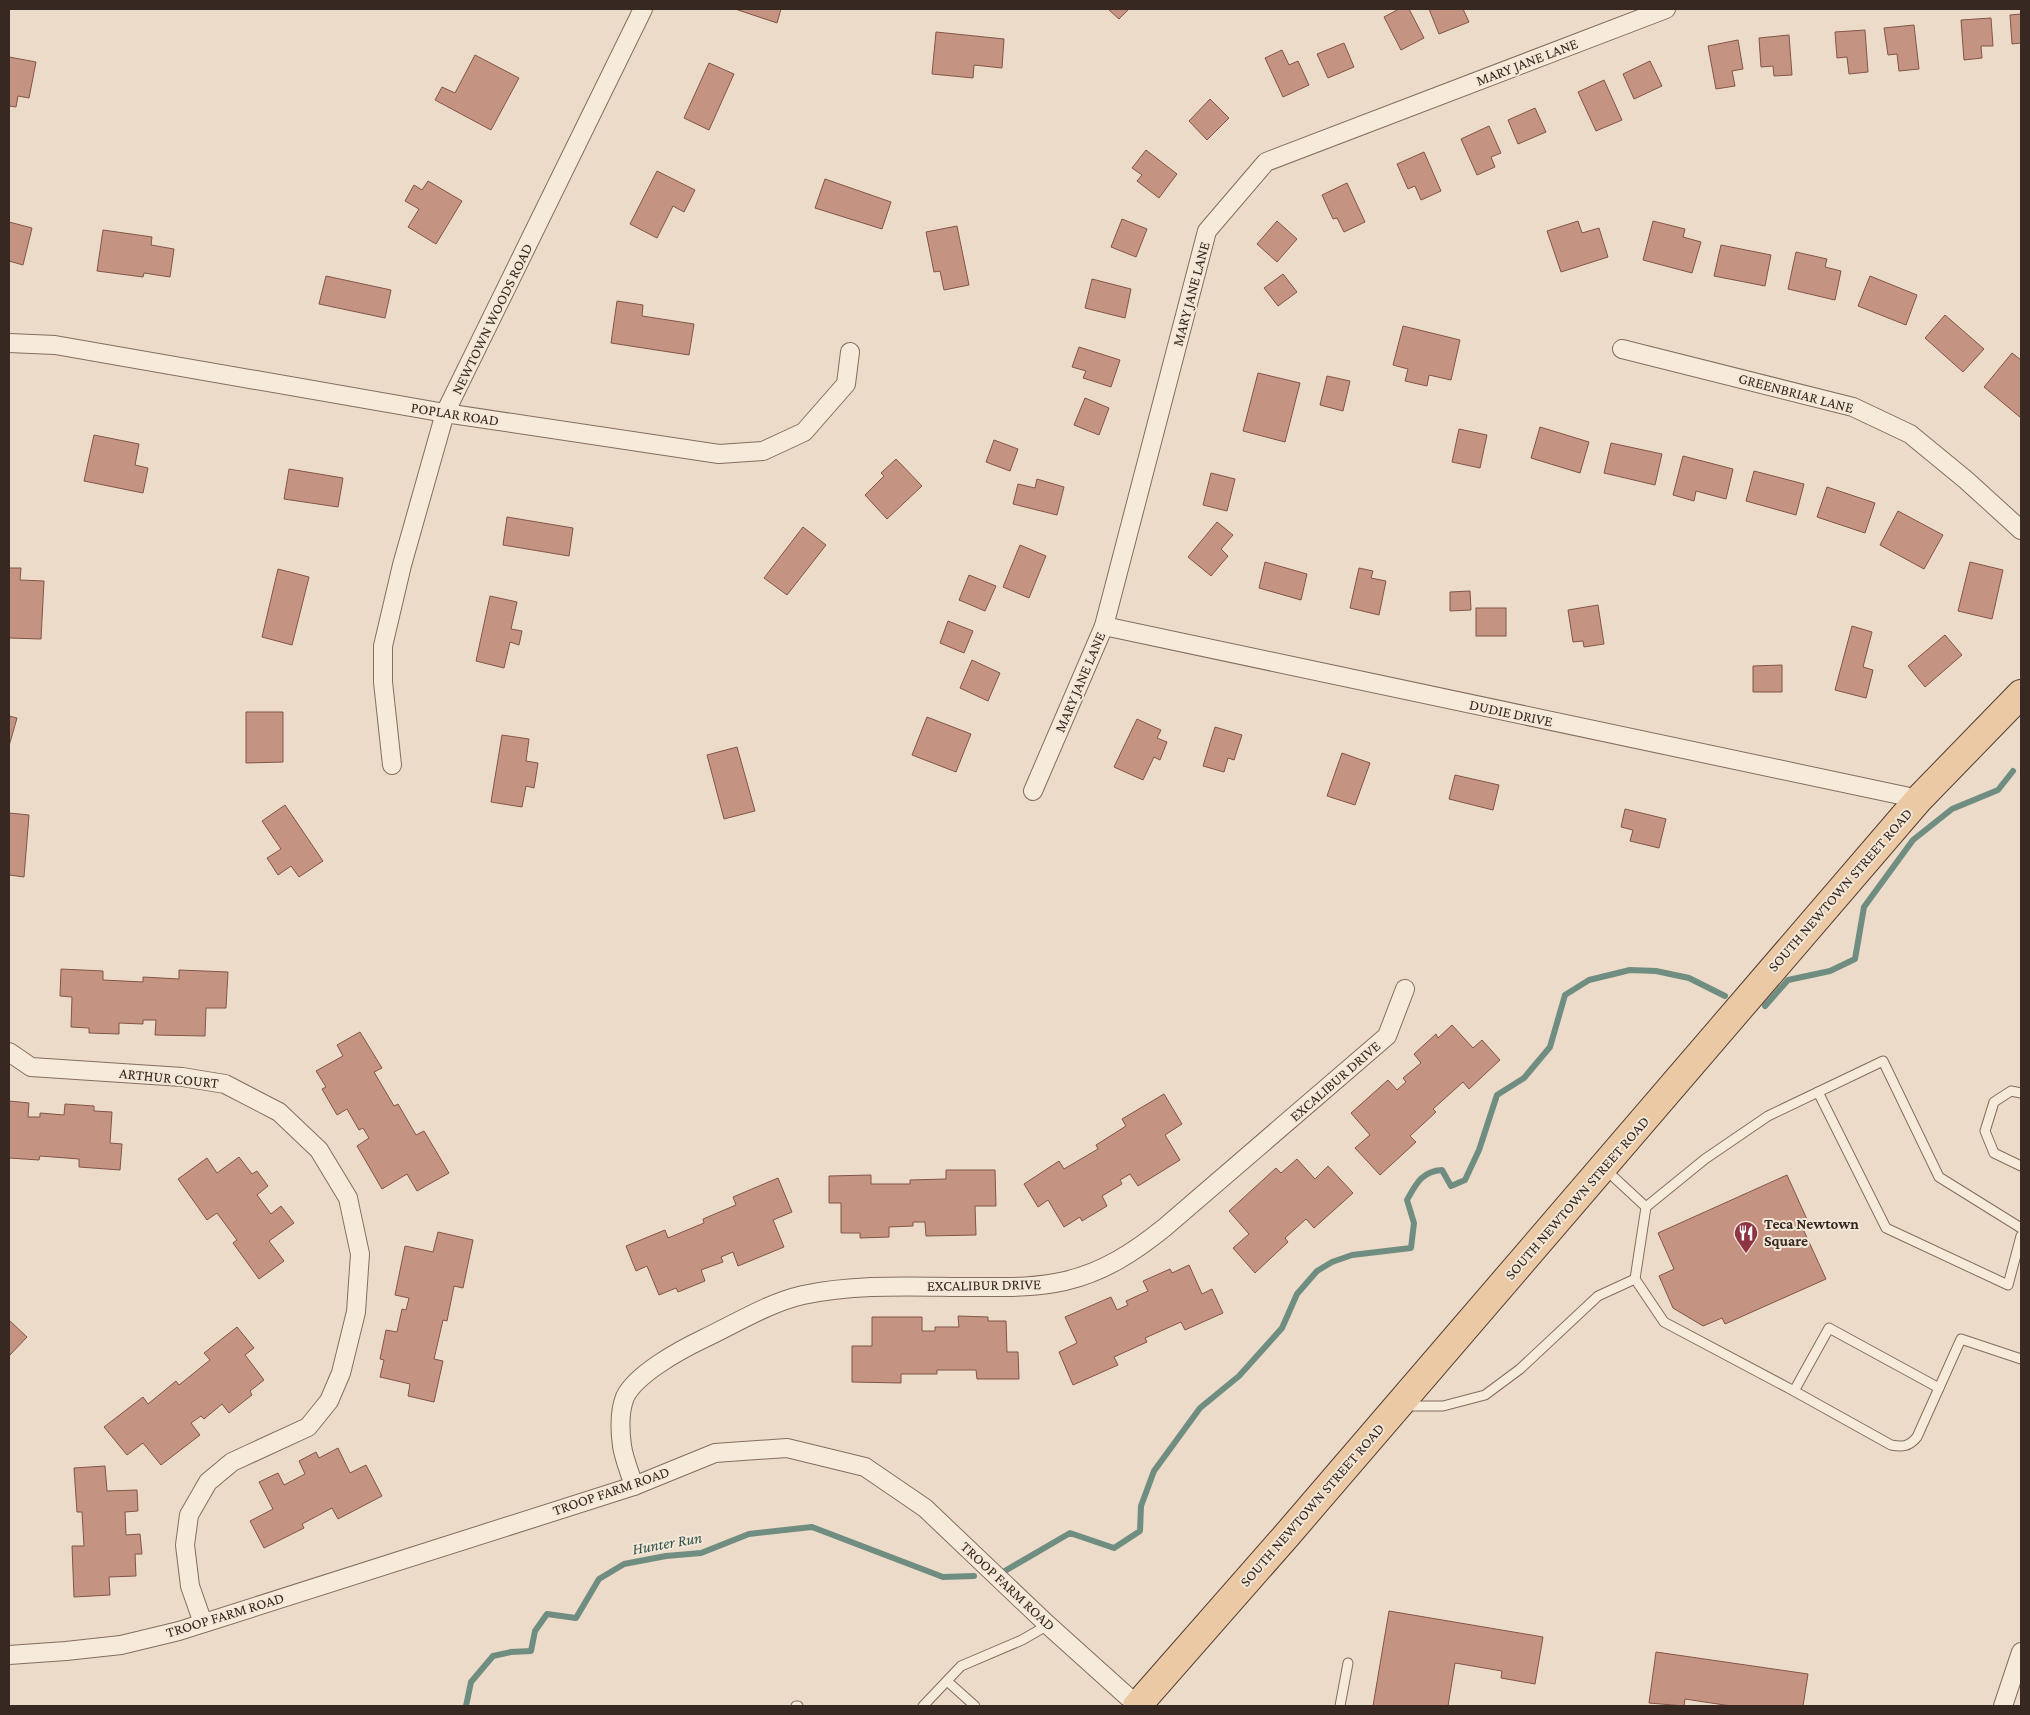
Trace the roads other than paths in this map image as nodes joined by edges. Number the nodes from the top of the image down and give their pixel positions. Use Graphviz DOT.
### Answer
graph roads {
  1 [pos="643,9"];
  2 [pos="1666,9"];
  3 [pos="9,343"];
  4 [pos="1622,349"];
  5 [pos="850,352"];
  6 [pos="446,413"];
  7 [pos="2021,530"];
  8 [pos="1104,626"];
  9 [pos="2021,694"];
  10 [pos="392,765"];
  11 [pos="1033,791"];
  12 [pos="1919,799"];
  13 [pos="1406,988"];
  14 [pos="9,1052"];
  15 [pos="1818,1092"];
  16 [pos="2021,1093"];
  17 [pos="2021,1166"];
  18 [pos="1603,1167"];
  19 [pos="1646,1207"];
  20 [pos="2021,1228"];
  21 [pos="2021,1236"];
  22 [pos="1635,1279"];
  23 [pos="2021,1359"];
  24 [pos="1939,1388"];
  25 [pos="1794,1391"];
  26 [pos="1398,1405"];
  27 [pos="634,1486"];
  28 [pos="203,1623"];
  29 [pos="1048,1625"];
  30 [pos="2021,1652"];
  31 [pos="9,1655"];
  32 [pos="1348,1663"];
  33 [pos="947,1680"];
  34 [pos="923,1706"];
  35 [pos="975,1706"];
  36 [pos="1137,1706"];
  37 [pos="1340,1706"];
  38 [pos="2003,1706"];
  1 -- 6 [label="street, NEWTOWN WOODS ROAD"];
  2 -- 8 [label="street, MARY JANE LANE"];
  3 -- 6 [label="street, POPLAR ROAD"];
  4 -- 7 [label="street, GREENBRIAR LANE"];
  5 -- 6 [label="street, POPLAR ROAD"];
  6 -- 10 [label="street, NEWTOWN WOODS ROAD"];
  8 -- 11 [label="street, MARY JANE LANE"];
  8 -- 12 [label="street, DUDIE DRIVE"];
  9 -- 12 [label="main road, SOUTH NEWTOWN STREET ROAD"];
  12 -- 18 [label="main road, SOUTH NEWTOWN STREET ROAD"];
  13 -- 27 [label="street, EXCALIBUR DRIVE"];
  14 -- 28 [label="street, ARTHUR COURT"];
  15 -- 19 [label="lane"];
  15 -- 20 [label="lane"];
  15 -- 21 [label="lane"];
  16 -- 17 [label="lane"];
  18 -- 19 [label="lane"];
  18 -- 26 [label="main road, SOUTH NEWTOWN STREET ROAD"];
  19 -- 22 [label="lane"];
  22 -- 25 [label="lane"];
  22 -- 26 [label="lane"];
  23 -- 24 [label="lane"];
  24 -- 25 [label="lane"];
  24 -- 25 [label="lane"];
  26 -- 36 [label="main road, SOUTH NEWTOWN STREET ROAD"];
  27 -- 28 [label="street, TROOP FARM ROAD"];
  27 -- 29 [label="street, TROOP FARM ROAD"];
  28 -- 31 [label="street, TROOP FARM ROAD"];
  29 -- 33 [label="lane"];
  29 -- 36 [label="street, TROOP FARM ROAD"];
  30 -- 38 [label="street"];
  32 -- 37 [label="lane"];
  33 -- 34 [label="lane"];
  33 -- 35 [label="lane"];
}
